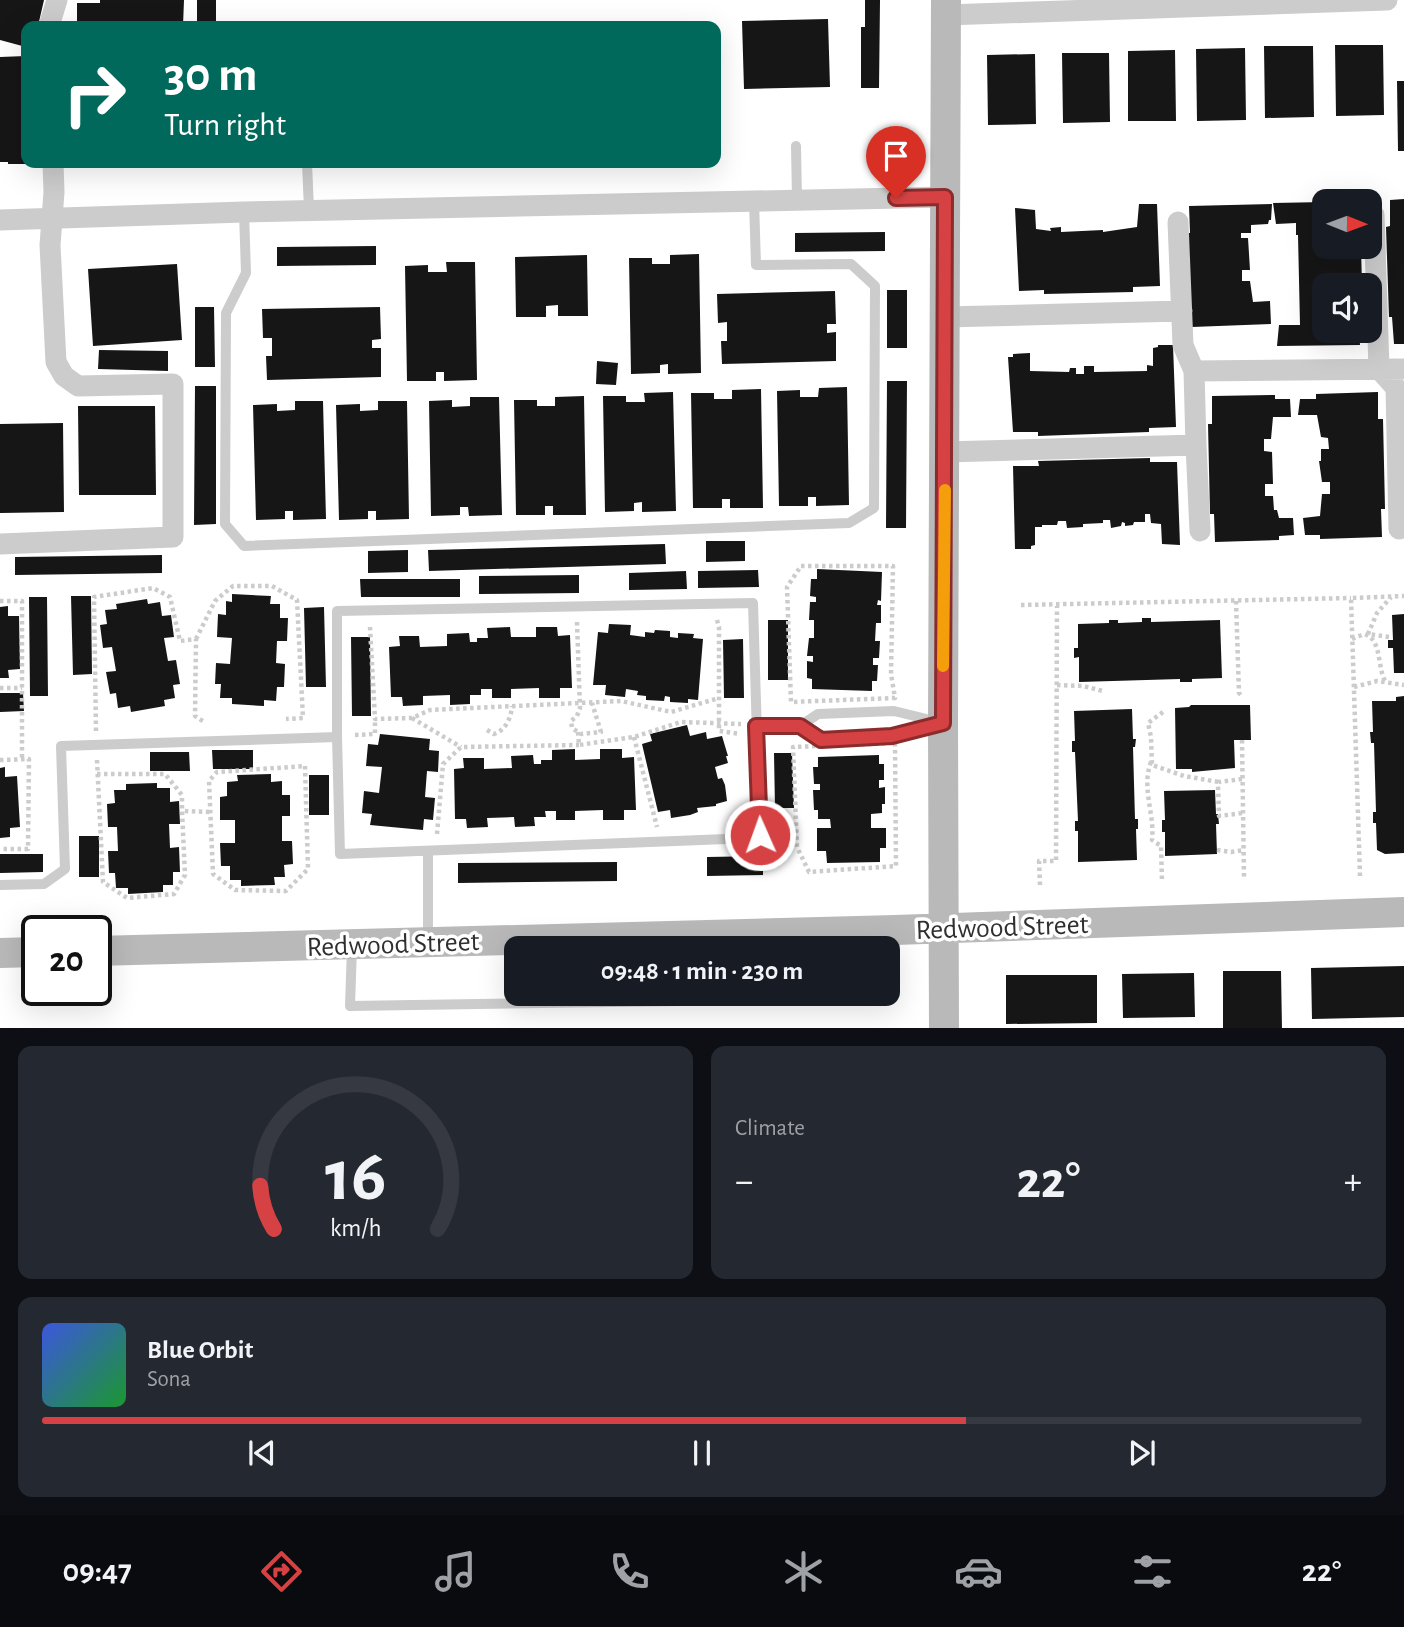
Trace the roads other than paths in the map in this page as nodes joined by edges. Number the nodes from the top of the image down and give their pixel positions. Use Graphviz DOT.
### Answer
graph roads {
  1 [pos="57,0"];
  2 [pos="1387,0"];
  3 [pos="1326,1"];
  4 [pos="1189,3"];
  5 [pos="946,7"];
  6 [pos="51,21"];
  7 [pos="796,146"];
  8 [pos="53,168"];
  9 [pos="307,168"];
  10 [pos="945,197"];
  11 [pos="797,200"];
  12 [pos="754,201"];
  13 [pos="309,210"];
  14 [pos="244,212"];
  15 [pos="53,218"];
  16 [pos="0,220"];
  17 [pos="1178,222"];
  18 [pos="1375,259"];
  19 [pos="1182,311"];
  20 [pos="945,317"];
  21 [pos="1379,369"];
  22 [pos="1404,369"];
  23 [pos="1194,371"];
  24 [pos="1196,445"];
  25 [pos="945,452"];
  26 [pos="1399,529"];
  27 [pos="1199,531"];
  28 [pos="0,544"];
  29 [pos="943,723"];
  30 [pos="756,726"];
  31 [pos="800,726"];
  32 [pos="337,737"];
  33 [pos="428,850"];
  34 [pos="0,885"];
  35 [pos="1404,912"];
  36 [pos="944,928"];
  37 [pos="428,942"];
  38 [pos="352,944"];
  39 [pos="112,951"];
  40 [pos="21,952"];
  41 [pos="0,953"];
  42 [pos="504,1003"];
  43 [pos="944,1028"];
  1 -- 6 [label="street"];
  2 -- 3 [label="street"];
  3 -- 4 [label="street"];
  4 -- 5 [label="street"];
  5 -- 10 [label="street"];
  7 -- 11 [label="lane"];
  8 -- 15 [label="street"];
  9 -- 13 [label="lane"];
  10 -- 11 [label="street"];
  10 -- 20 [label="street"];
  11 -- 12 [label="street"];
  12 -- 13 [label="street"];
  12 -- 14 [label="lane"];
  13 -- 14 [label="street"];
  14 -- 15 [label="street"];
  15 -- 16 [label="street"];
  15 -- 28 [label="street"];
  17 -- 19 [label="street"];
  18 -- 21 [label="street"];
  19 -- 20 [label="street"];
  19 -- 23 [label="street"];
  20 -- 25 [label="street"];
  21 -- 22 [label="street"];
  21 -- 23 [label="street"];
  21 -- 26 [label="street"];
  23 -- 24 [label="street"];
  24 -- 25 [label="street"];
  24 -- 27 [label="street"];
  25 -- 29 [label="street"];
  29 -- 31 [label="lane"];
  29 -- 31 [label="lane"];
  29 -- 36 [label="street"];
  30 -- 31 [label="lane"];
  30 -- 32 [label="lane"];
  30 -- 33 [label="lane"];
  32 -- 33 [label="lane"];
  32 -- 34 [label="lane"];
  33 -- 37 [label="lane"];
  35 -- 36 [label="street, Redwood Street"];
  36 -- 37 [label="street, Redwood Street"];
  36 -- 43 [label="street"];
  37 -- 38 [label="street, Redwood Street"];
  38 -- 39 [label="street, Redwood Street"];
  38 -- 42 [label="lane"];
  40 -- 41 [label="street"];
}
